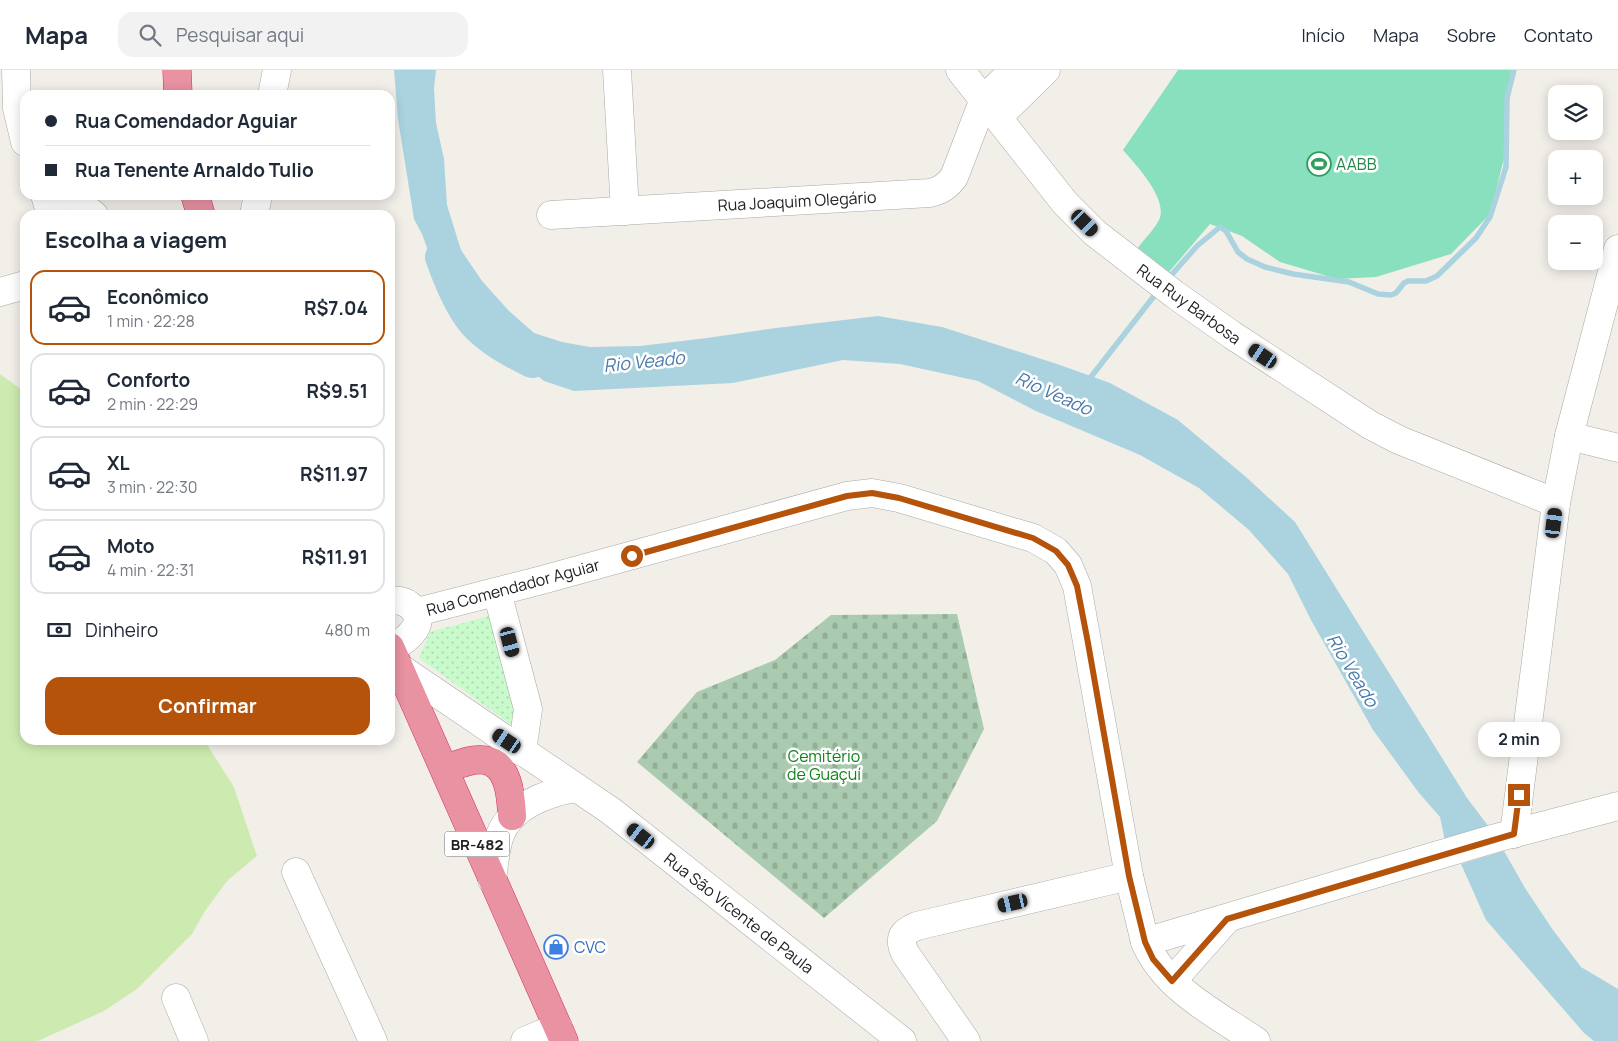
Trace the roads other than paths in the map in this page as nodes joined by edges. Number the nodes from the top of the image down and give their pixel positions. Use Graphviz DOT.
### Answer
graph roads {
  1 [pos="16,70"];
  2 [pos="177,70"];
  3 [pos="277,70"];
  4 [pos="617,70"];
  5 [pos="960,70"];
  6 [pos="1014,70"];
  7 [pos="1046,70"];
  8 [pos="178,90"];
  9 [pos="273,90"];
  10 [pos="991,108"];
  11 [pos="20,121"];
  12 [pos="74,200"];
  13 [pos="88,210"];
  14 [pos="625,211"];
  15 [pos="551,215"];
  16 [pos="1618,249"];
  17 [pos="20,286"];
  18 [pos="0,292"];
  19 [pos="1569,436"];
  20 [pos="1618,448"];
  21 [pos="1556,504"];
  22 [pos="497,592"];
  23 [pos="395,600"];
  24 [pos="417,612"];
  25 [pos="395,653"];
  26 [pos="395,657"];
  27 [pos="395,659"];
  28 [pos="522,752"];
  29 [pos="445,769"];
  30 [pos="575,788"];
  31 [pos="1618,806"];
  32 [pos="512,816"];
  33 [pos="1505,836"];
  34 [pos="296,872"];
  35 [pos="1129,876"];
  36 [pos="492,880"];
  37 [pos="1227,919"];
  38 [pos="1145,942"];
  39 [pos="1172,981"];
  40 [pos="176,998"];
  41 [pos="561,1034"];
  42 [pos="194,1041"];
  43 [pos="372,1041"];
  44 [pos="525,1041"];
  45 [pos="902,1041"];
  46 [pos="966,1041"];
  47 [pos="1256,1041"];
  1 -- 11 [label="street"];
  2 -- 8 [label="highway"];
  3 -- 9 [label="street"];
  4 -- 14 [label="street"];
  5 -- 10 [label="street, Rua Ruy Barbosa"];
  6 -- 10 [label="street"];
  7 -- 10 [label="street"];
  10 -- 14 [label="street, Rua Joaquim Olegário"];
  10 -- 21 [label="street, Rua Ruy Barbosa"];
  12 -- 13 [label="street"];
  14 -- 15 [label="street, Rua Joaquim Olegário"];
  16 -- 19 [label="street"];
  17 -- 18 [label="street"];
  19 -- 20 [label="street"];
  19 -- 21 [label="street"];
  21 -- 33 [label="street"];
  22 -- 24 [label="street, Rua Comendador Aguiar"];
  22 -- 28 [label="street"];
  22 -- 35 [label="street, Rua Comendador Aguiar"];
  23 -- 24 [label="street"];
  24 -- 25 [label="street"];
  26 -- 28 [label="street, Rua São Vicente de Paula"];
  27 -- 29 [label="highway, BR-482"];
  28 -- 30 [label="street, Rua São Vicente de Paula"];
  29 -- 32 [label="highway"];
  29 -- 36 [label="highway, BR-482"];
  30 -- 32 [label="street"];
  30 -- 45 [label="street, Rua São Vicente de Paula"];
  31 -- 33 [label="street"];
  32 -- 36 [label="street"];
  33 -- 37 [label="street"];
  34 -- 43 [label="street"];
  35 -- 38 [label="street, Rua Comendador Aguiar"];
  35 -- 46 [label="street"];
  36 -- 41 [label="highway, BR-482"];
  37 -- 38 [label="street"];
  37 -- 39 [label="street"];
  38 -- 39 [label="street, Rua Comendador Aguiar"];
  39 -- 47 [label="street"];
  40 -- 42 [label="street"];
  41 -- 44 [label="street"];
}
